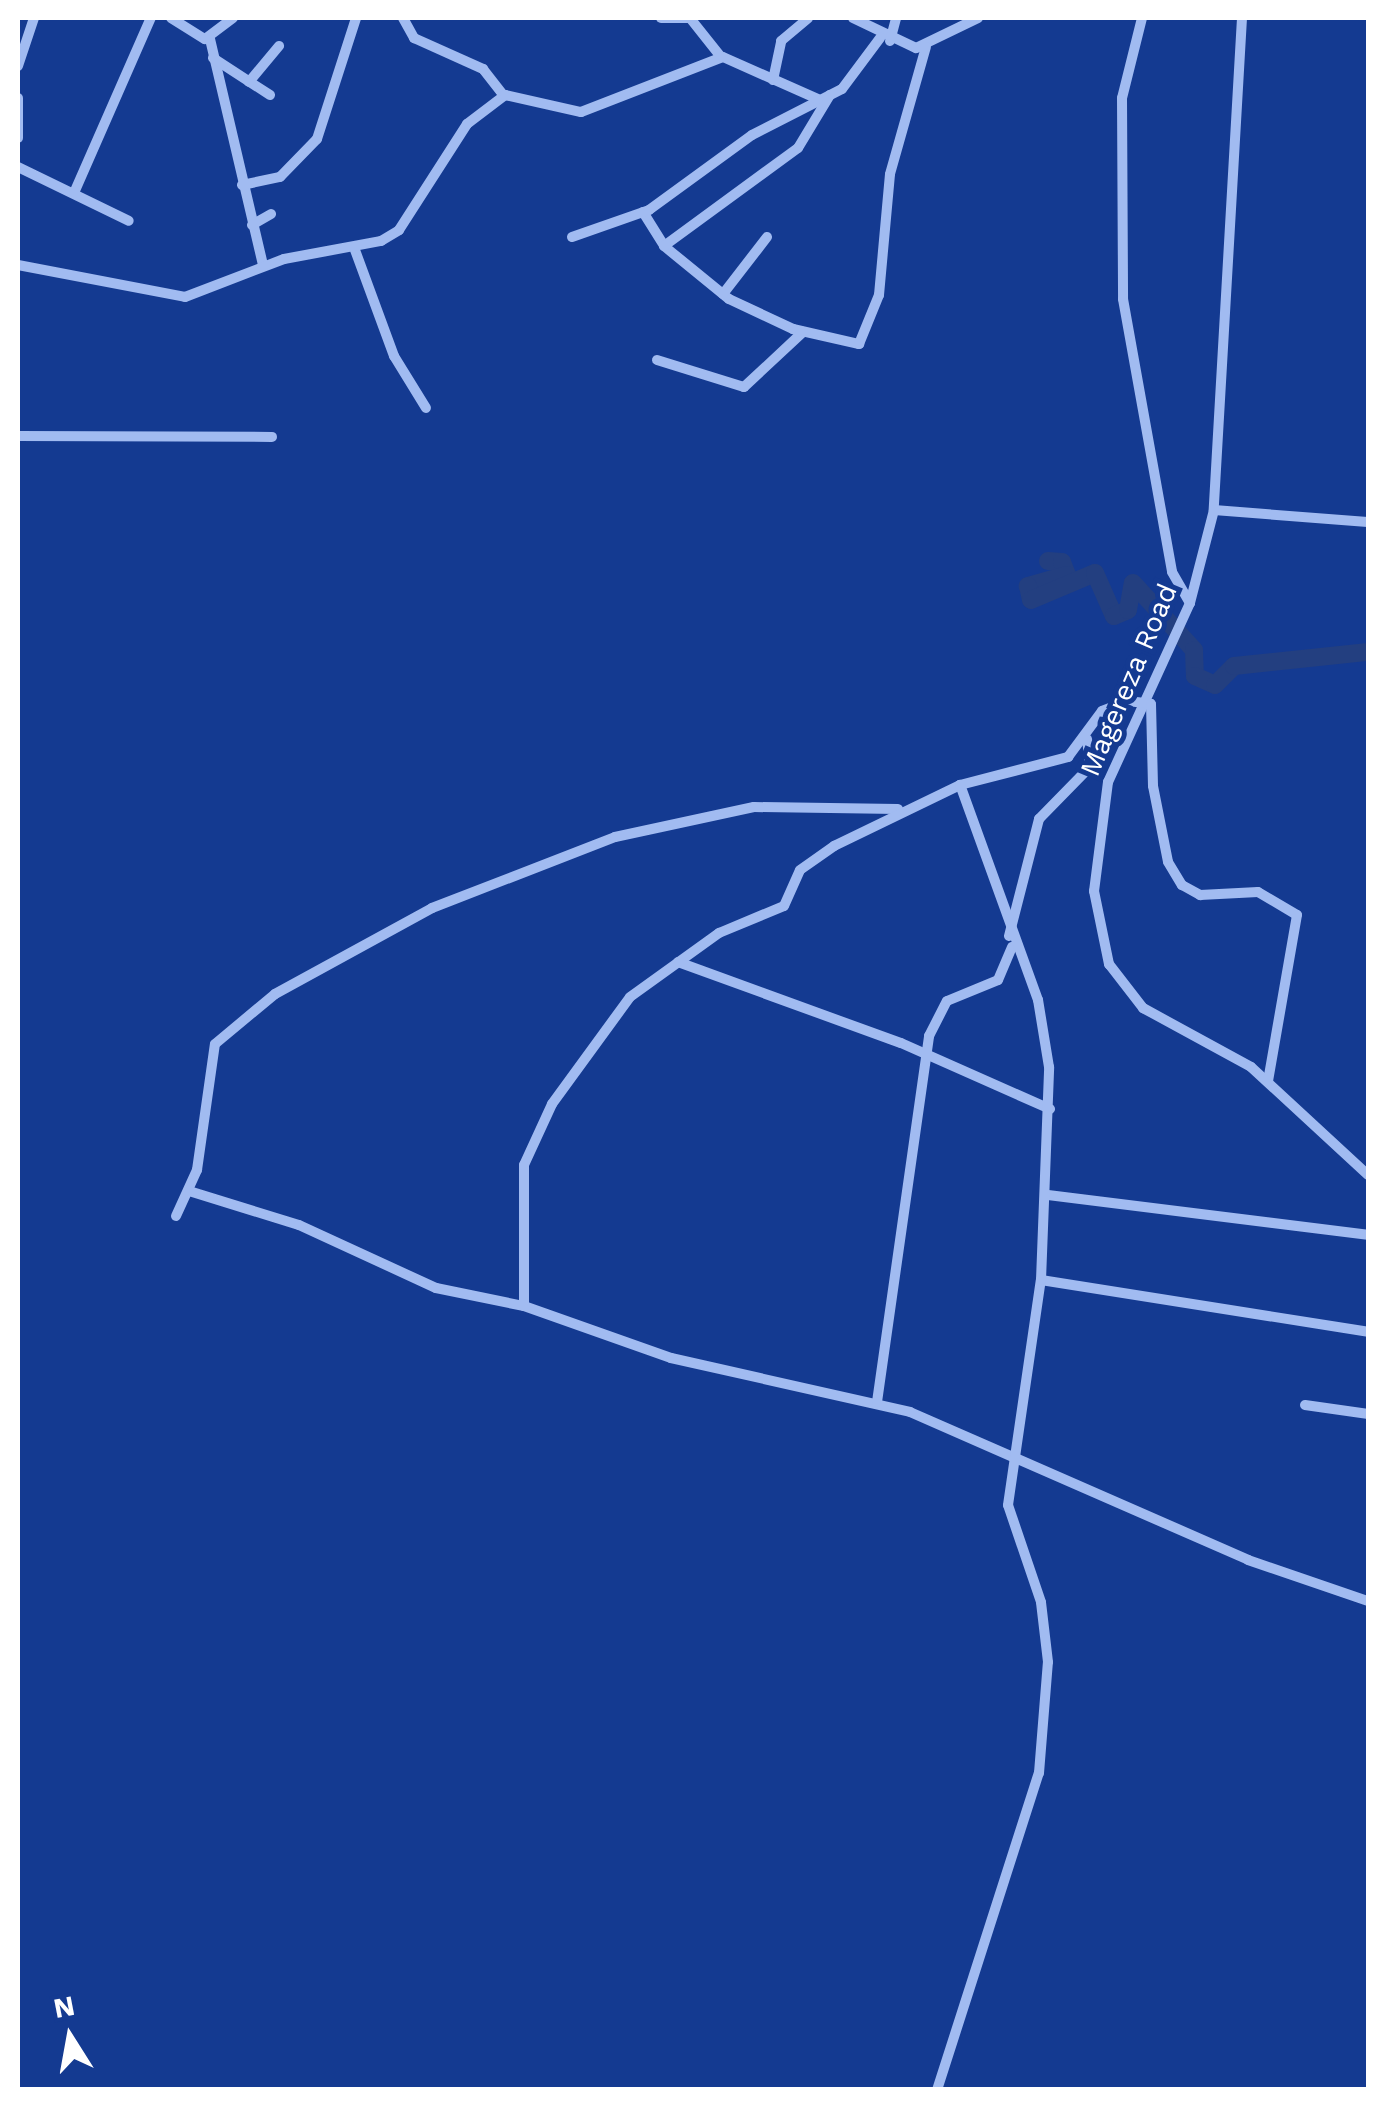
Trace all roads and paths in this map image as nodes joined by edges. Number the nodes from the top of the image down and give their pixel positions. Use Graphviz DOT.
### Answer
graph roads {
  1 [pos="34,18"];
  2 [pos="151,18"];
  3 [pos="171,18"];
  4 [pos="233,18"];
  5 [pos="356,18"];
  6 [pos="403,18"];
  7 [pos="661,18"];
  8 [pos="690,18"];
  9 [pos="808,18"];
  10 [pos="853,18"];
  11 [pos="896,18"];
  12 [pos="978,18"];
  13 [pos="1142,18"];
  14 [pos="1242,18"];
  15 [pos="210,38"];
  16 [pos="885,40"];
  17 [pos="279,46"];
  18 [pos="926,47"];
  19 [pos="212,57"];
  20 [pos="721,57"];
  21 [pos="18,64"];
  22 [pos="773,80"];
  23 [pos="249,82"];
  24 [pos="270,95"];
  25 [pos="504,95"];
  26 [pos="830,95"];
  27 [pos="18,98"];
  28 [pos="818,99"];
  29 [pos="18,138"];
  30 [pos="18,167"];
  31 [pos="242,186"];
  32 [pos="74,193"];
  33 [pos="643,212"];
  34 [pos="271,214"];
  35 [pos="129,221"];
  36 [pos="252,224"];
  37 [pos="572,237"];
  38 [pos="768,237"];
  39 [pos="664,246"];
  40 [pos="355,250"];
  41 [pos="18,265"];
  42 [pos="263,265"];
  43 [pos="723,294"];
  44 [pos="802,332"];
  45 [pos="657,360"];
  46 [pos="426,408"];
  47 [pos="18,436"];
  48 [pos="272,436"];
  49 [pos="1214,510"];
  50 [pos="1368,522"];
  51 [pos="1190,603"];
  52 [pos="1143,698"];
  53 [pos="1087,739"];
  54 [pos="960,785"];
  55 [pos="904,809"];
  56 [pos="1010,942"];
  57 [pos="678,962"];
  58 [pos="924,1052"];
  59 [pos="1268,1081"];
  60 [pos="1050,1109"];
  61 [pos="1368,1174"];
  62 [pos="189,1190"];
  63 [pos="1048,1194"];
  64 [pos="176,1216"];
  65 [pos="1368,1235"];
  66 [pos="1041,1280"];
  67 [pos="524,1306"];
  68 [pos="1368,1332"];
  69 [pos="877,1402"];
  70 [pos="1305,1405"];
  71 [pos="1368,1414"];
  72 [pos="1017,1458"];
  73 [pos="1368,1601"];
  74 [pos="937,2090"];
  1 -- 21 [label="street"];
  2 -- 32 [label="street"];
  3 -- 15 [label="street"];
  4 -- 15 [label="street"];
  5 -- 31 [label="street"];
  6 -- 25 [label="street"];
  7 -- 8 [label="street"];
  8 -- 20 [label="street"];
  9 -- 22 [label="street"];
  10 -- 16 [label="street"];
  11 -- 16 [label="street"];
  12 -- 18 [label="street"];
  13 -- 51 [label="street"];
  14 -- 49 [label="street, Magereza Road"];
  15 -- 19 [label="street"];
  16 -- 18 [label="street"];
  16 -- 26 [label="street"];
  17 -- 23 [label="street"];
  18 -- 44 [label="street"];
  19 -- 23 [label="street"];
  19 -- 31 [label="street"];
  20 -- 22 [label="street"];
  20 -- 25 [label="street"];
  22 -- 28 [label="street"];
  23 -- 24 [label="street"];
  25 -- 40 [label="street"];
  26 -- 28 [label="street"];
  26 -- 39 [label="street"];
  27 -- 29 [label="street"];
  28 -- 33 [label="street"];
  30 -- 32 [label="street"];
  31 -- 36 [label="street"];
  32 -- 35 [label="street"];
  33 -- 37 [label="street"];
  33 -- 39 [label="street"];
  34 -- 36 [label="street"];
  36 -- 42 [label="street"];
  38 -- 43 [label="street"];
  39 -- 43 [label="street"];
  40 -- 42 [label="street"];
  40 -- 46 [label="street"];
  41 -- 42 [label="street"];
  43 -- 44 [label="street"];
  44 -- 45 [label="street"];
  47 -- 48 [label="street"];
  49 -- 50 [label="street"];
  49 -- 51 [label="street, Magereza Road"];
  51 -- 52 [label="street, Magereza Road"];
  52 -- 53 [label="street"];
  52 -- 59 [label="street, Magereza Road"];
  52 -- 59 [label="street"];
  53 -- 54 [label="street"];
  53 -- 56 [label="street"];
  54 -- 55 [label="street"];
  54 -- 56 [label="street"];
  55 -- 57 [label="street"];
  55 -- 62 [label="street"];
  56 -- 58 [label="street"];
  56 -- 60 [label="street"];
  57 -- 58 [label="street"];
  57 -- 67 [label="street"];
  58 -- 60 [label="street"];
  58 -- 69 [label="street"];
  59 -- 61 [label="street, Magereza Road"];
  60 -- 63 [label="street"];
  62 -- 64 [label="street"];
  62 -- 67 [label="street"];
  63 -- 65 [label="street"];
  63 -- 66 [label="street"];
  66 -- 68 [label="street"];
  66 -- 72 [label="street"];
  67 -- 69 [label="street"];
  69 -- 72 [label="street"];
  70 -- 71 [label="street"];
  72 -- 73 [label="street"];
  72 -- 74 [label="street"];
}
